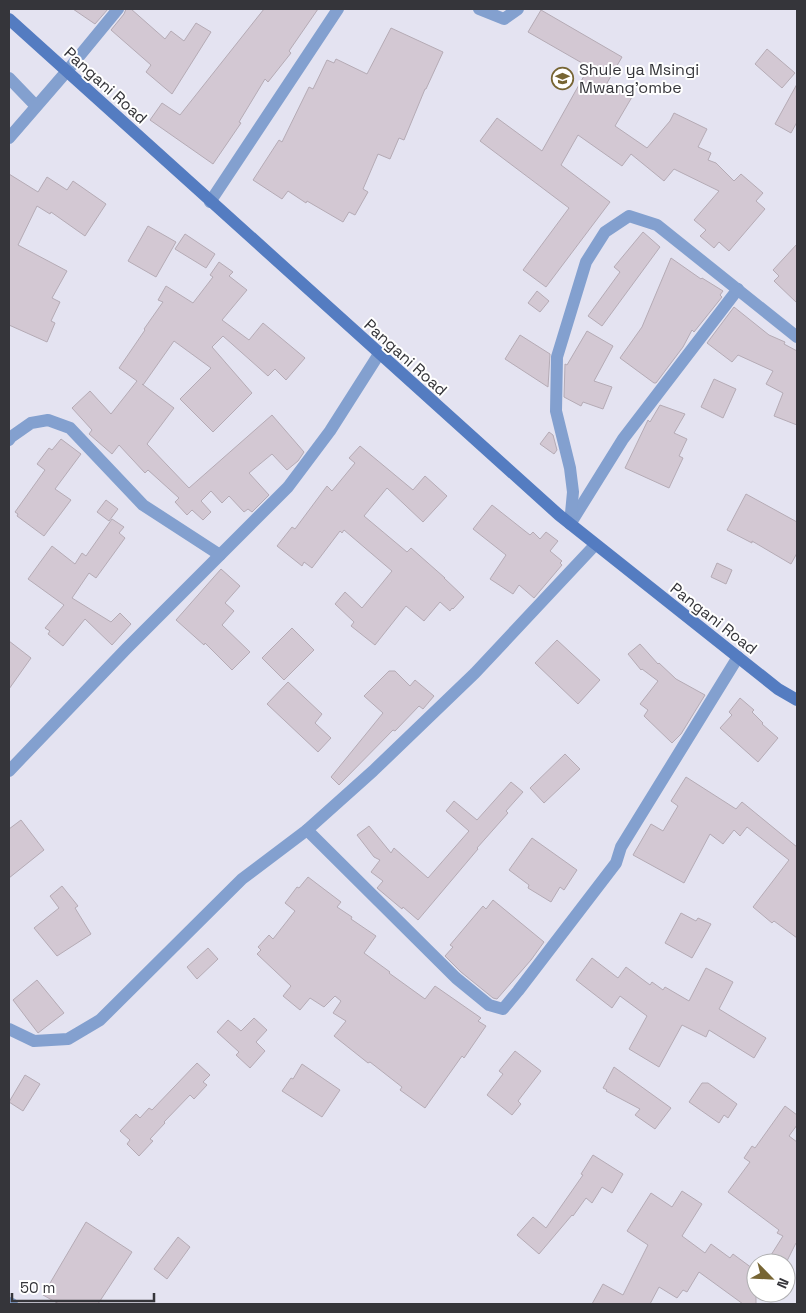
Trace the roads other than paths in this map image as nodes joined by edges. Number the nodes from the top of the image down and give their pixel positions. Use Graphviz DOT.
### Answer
graph roads {
  1 [pos="118,9"];
  2 [pos="338,9"];
  3 [pos="479,9"];
  4 [pos="518,9"];
  5 [pos="9,19"];
  6 [pos="67,71"];
  7 [pos="9,78"];
  8 [pos="36,106"];
  9 [pos="9,138"];
  10 [pos="210,202"];
  11 [pos="738,289"];
  12 [pos="797,337"];
  13 [pos="379,354"];
  14 [pos="9,440"];
  15 [pos="570,524"];
  16 [pos="596,545"];
  17 [pos="220,555"];
  18 [pos="738,657"];
  19 [pos="797,700"];
  20 [pos="9,771"];
  21 [pos="307,830"];
  22 [pos="9,1029"];
  1 -- 6 [label="street"];
  2 -- 10 [label="street"];
  3 -- 4 [label="street"];
  5 -- 6 [label="main road, Pangani Road"];
  6 -- 8 [label="street"];
  6 -- 10 [label="main road, Pangani Road"];
  7 -- 8 [label="street"];
  8 -- 9 [label="street"];
  10 -- 13 [label="main road, Pangani Road"];
  11 -- 12 [label="street"];
  11 -- 15 [label="street"];
  11 -- 15 [label="street"];
  13 -- 15 [label="main road, Pangani Road"];
  13 -- 17 [label="street"];
  14 -- 17 [label="street"];
  15 -- 16 [label="main road, Pangani Road"];
  16 -- 18 [label="main road, Pangani Road"];
  16 -- 21 [label="street"];
  17 -- 20 [label="street"];
  18 -- 19 [label="main road, Pangani Road"];
  18 -- 21 [label="street"];
  21 -- 22 [label="street"];
}
